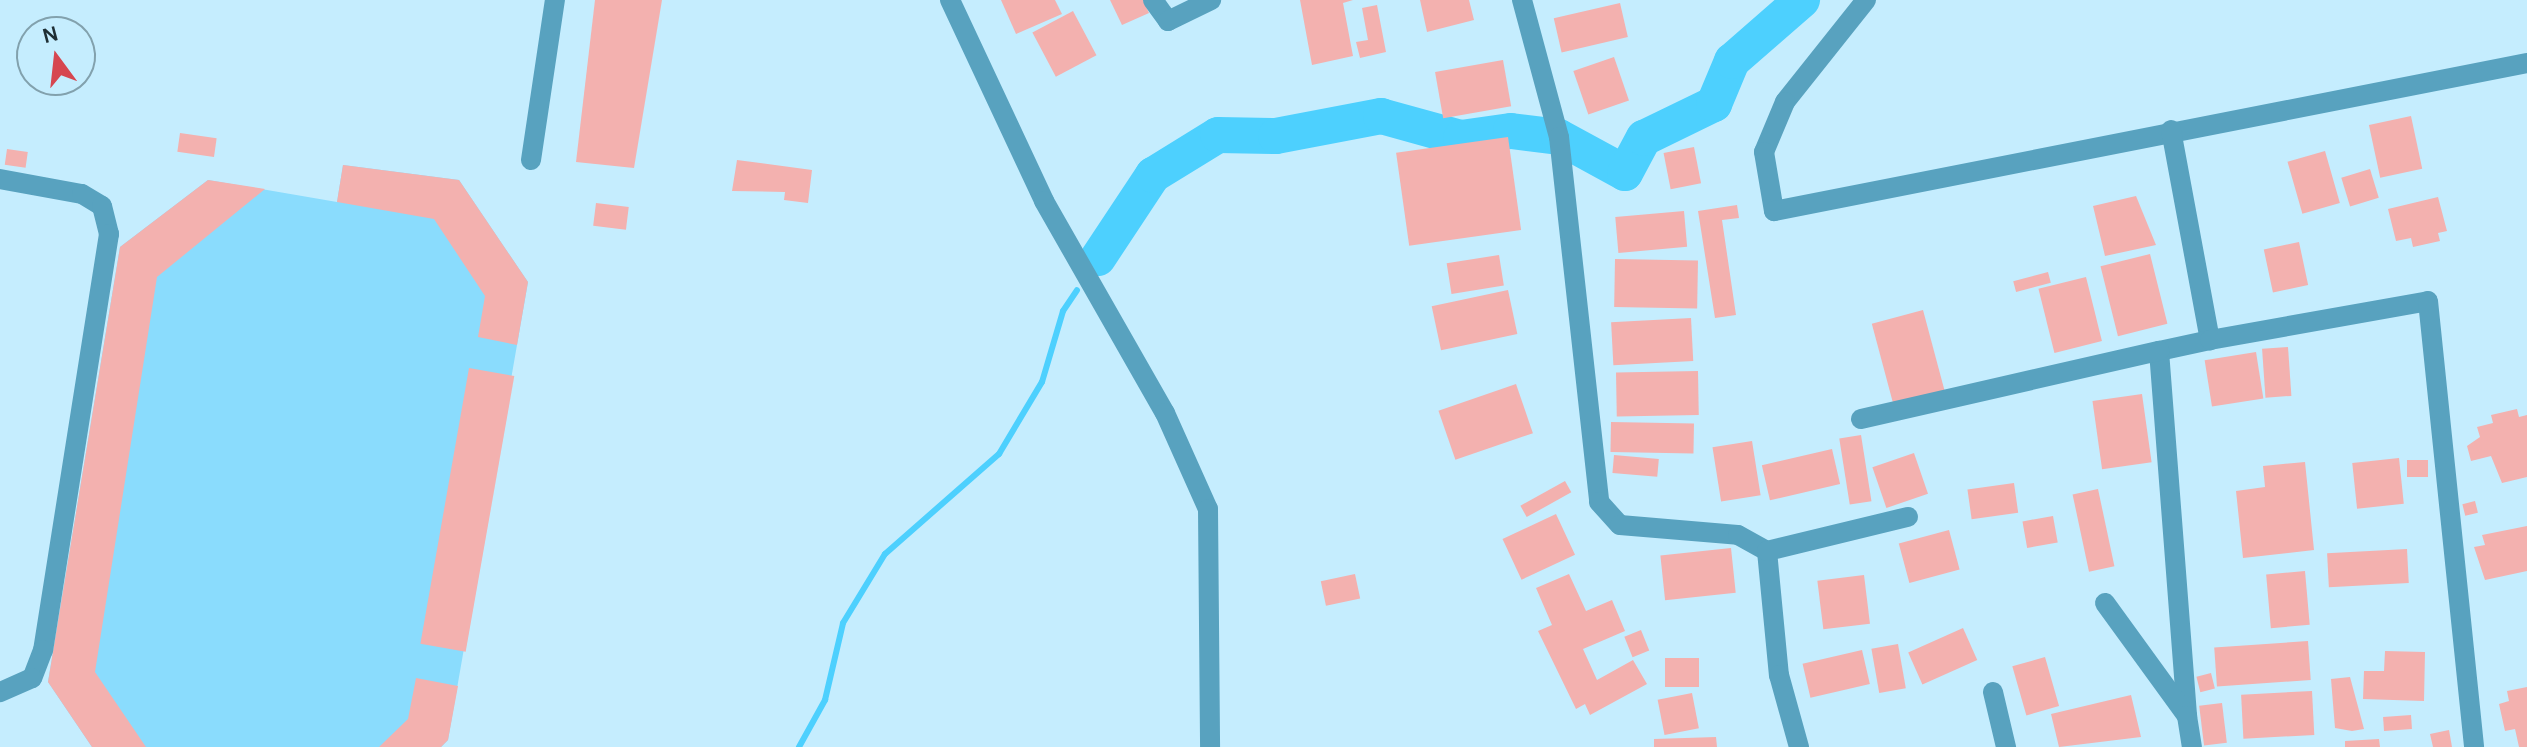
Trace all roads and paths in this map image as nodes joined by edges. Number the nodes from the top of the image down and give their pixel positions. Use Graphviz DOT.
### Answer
graph roads {
  1 [pos="555,0"];
  2 [pos="950,0"];
  3 [pos="1153,0"];
  4 [pos="1211,0"];
  5 [pos="1522,0"];
  6 [pos="1866,0"];
  7 [pos="2527,63"];
  8 [pos="2171,130"];
  9 [pos="531,160"];
  10 [pos="0,179"];
  11 [pos="2210,340"];
  12 [pos="2159,351"];
  13 [pos="1861,419"];
  14 [pos="1908,517"];
  15 [pos="1767,551"];
  16 [pos="2105,603"];
  17 [pos="0,692"];
  18 [pos="1993,692"];
  19 [pos="2187,716"];
  20 [pos="1210,747"];
  21 [pos="1799,747"];
  22 [pos="2006,747"];
  23 [pos="2192,747"];
  24 [pos="2474,747"];
  1 -- 9 [label="street"];
  2 -- 20 [label="street"];
  3 -- 4 [label="street"];
  5 -- 15 [label="street"];
  6 -- 8 [label="street"];
  7 -- 8 [label="street"];
  8 -- 11 [label="street"];
  10 -- 17 [label="street"];
  11 -- 12 [label="street"];
  11 -- 24 [label="street"];
  12 -- 13 [label="street"];
  12 -- 19 [label="street"];
  14 -- 15 [label="street"];
  15 -- 21 [label="street"];
  16 -- 19 [label="street"];
  18 -- 22 [label="street"];
  19 -- 23 [label="street"];
}
